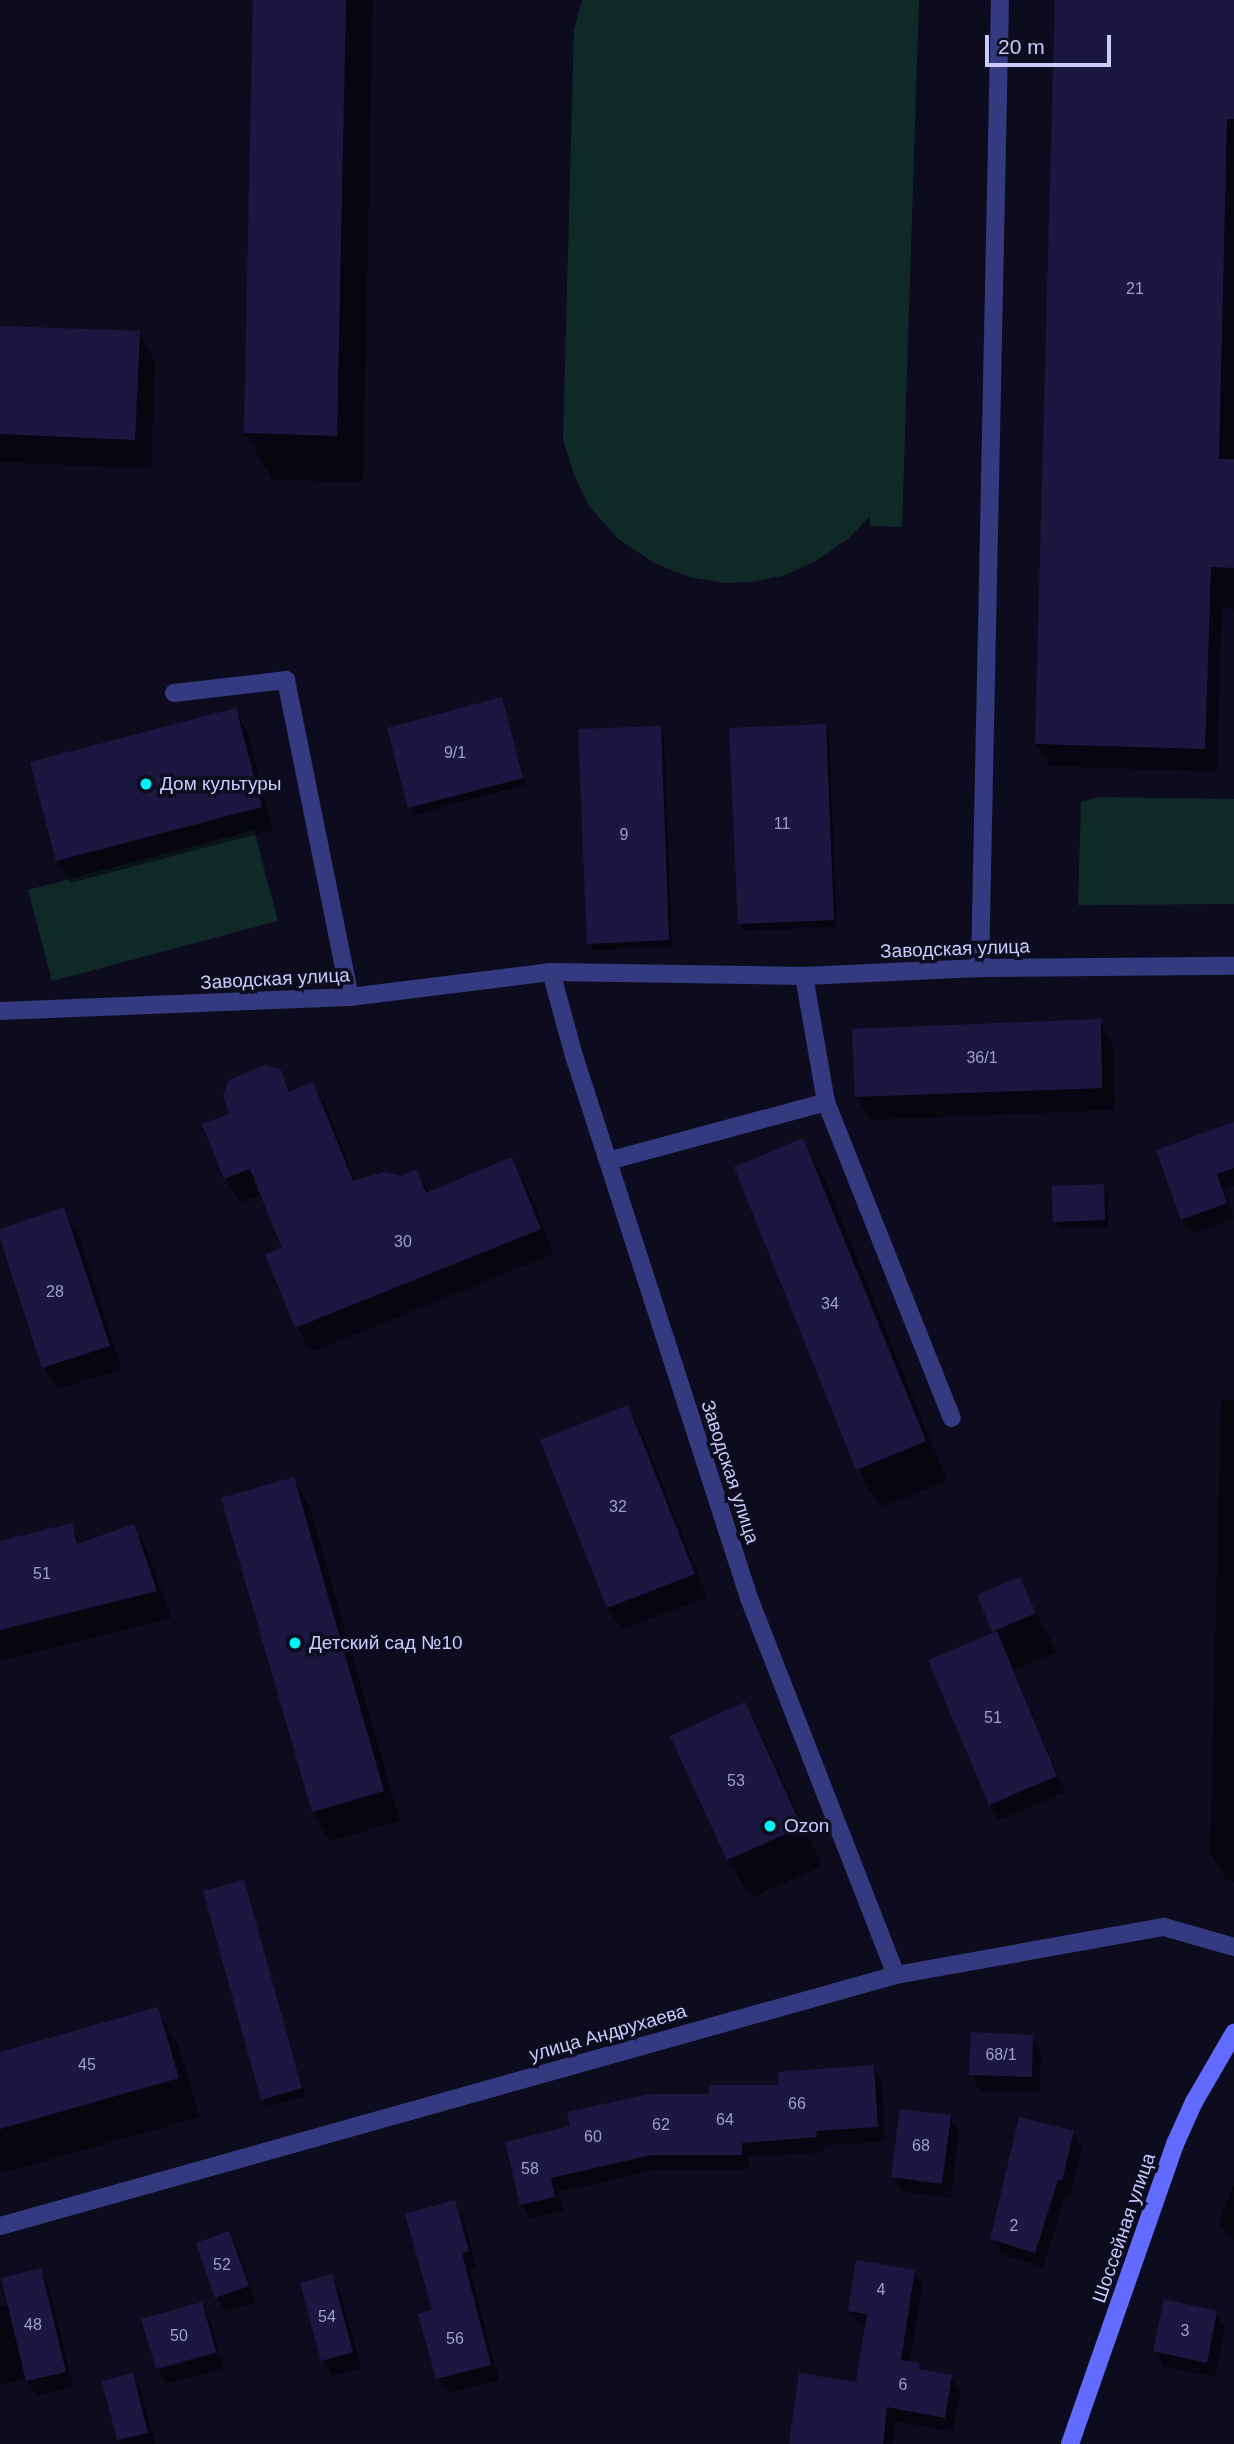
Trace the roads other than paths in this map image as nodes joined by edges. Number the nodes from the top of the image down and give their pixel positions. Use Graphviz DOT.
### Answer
graph roads {
  1 [pos="1000,0"];
  2 [pos="174,693"];
  3 [pos="1234,965"];
  4 [pos="981,968"];
  5 [pos="551,972"];
  6 [pos="804,976"];
  7 [pos="350,997"];
  8 [pos="0,1011"];
  9 [pos="826,1102"];
  10 [pos="608,1161"];
  11 [pos="952,1418"];
  12 [pos="1234,1947"];
  13 [pos="896,1975"];
  14 [pos="1234,2033"];
  15 [pos="0,2226"];
  16 [pos="1070,2444"];
  1 -- 4 [label="street"];
  2 -- 7 [label="street"];
  3 -- 4 [label="street, Заводская улица"];
  4 -- 6 [label="street, Заводская улица"];
  5 -- 6 [label="street, Заводская улица"];
  5 -- 7 [label="street, Заводская улица"];
  5 -- 10 [label="street, Заводская улица"];
  6 -- 9 [label="street"];
  7 -- 8 [label="street, Заводская улица"];
  9 -- 10 [label="street"];
  9 -- 11 [label="street"];
  10 -- 13 [label="street, Заводская улица"];
  12 -- 13 [label="street, улица Андрухаева"];
  13 -- 15 [label="street, улица Андрухаева"];
  14 -- 16 [label="main road, Шоссейная улица"];
}
